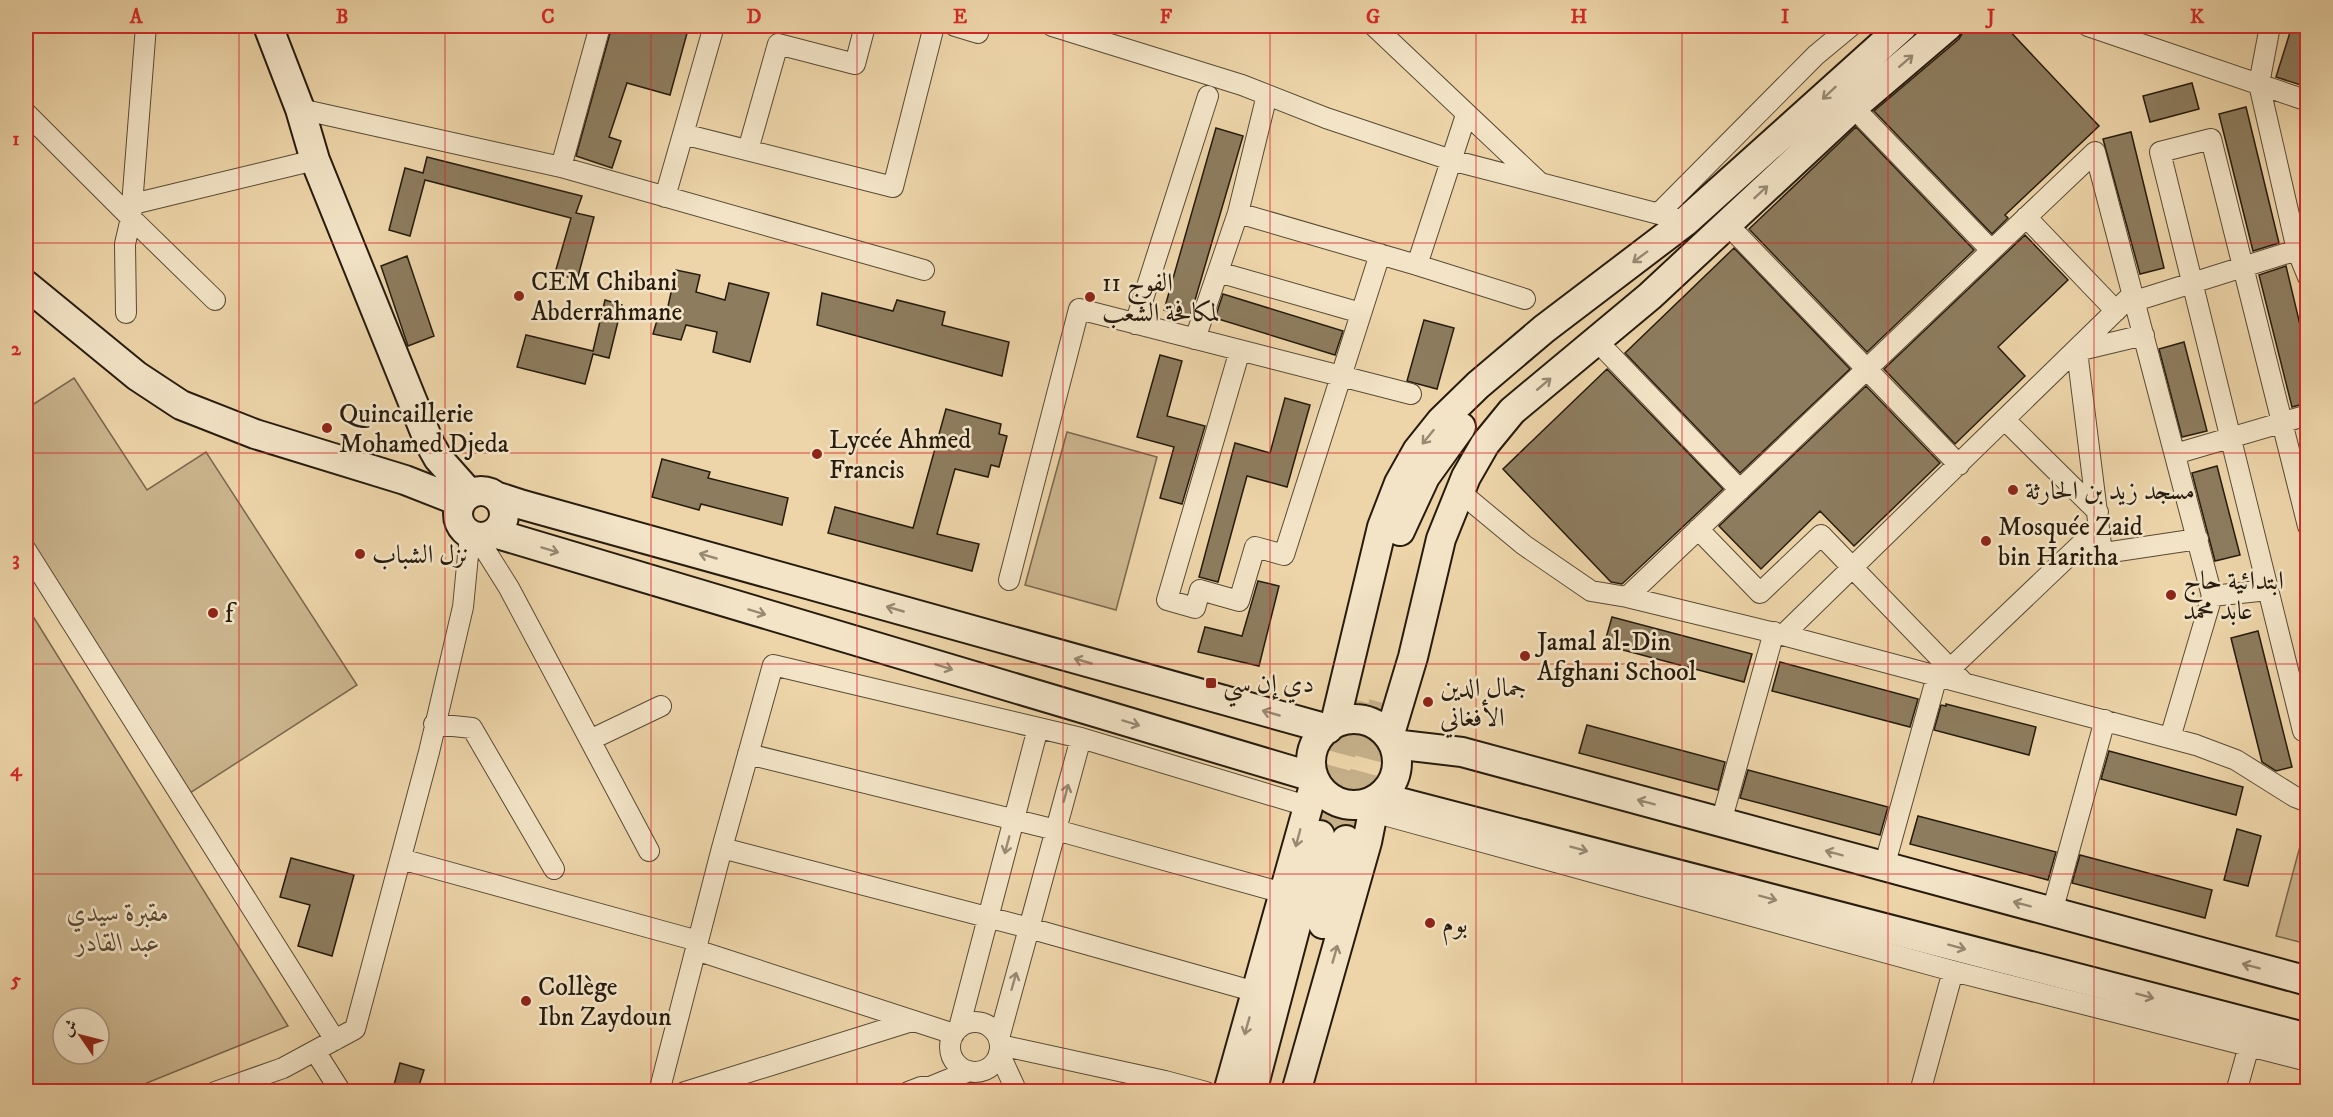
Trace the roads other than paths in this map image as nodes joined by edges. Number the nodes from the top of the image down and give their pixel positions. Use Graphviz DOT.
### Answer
graph roads {
  1 [pos="146,26"];
  2 [pos="268,26"];
  3 [pos="600,26"];
  4 [pos="714,26"];
  5 [pos="864,26"];
  6 [pos="934,26"];
  7 [pos="955,26"];
  8 [pos="1052,26"];
  9 [pos="1374,26"];
  10 [pos="1851,26"];
  11 [pos="1903,26"];
  12 [pos="1948,26"];
  13 [pos="2088,26"];
  14 [pos="2270,26"];
  15 [pos="978,33"];
  16 [pos="2259,84"];
  17 [pos="1267,95"];
  18 [pos="1208,96"];
  19 [pos="2307,101"];
  20 [pos="1853,106"];
  21 [pos="300,109"];
  22 [pos="26,113"];
  23 [pos="1466,115"];
  24 [pos="683,134"];
  25 [pos="748,150"];
  26 [pos="315,160"];
  27 [pos="1450,160"];
  28 [pos="561,168"];
  29 [pos="1540,183"];
  30 [pos="665,197"];
  31 [pos="132,211"];
  32 [pos="1238,213"];
  33 [pos="1658,214"];
  34 [pos="2026,218"];
  35 [pos="1686,221"];
  36 [pos="1727,224"];
  37 [pos="1991,250"];
  38 [pos="2297,250"];
  39 [pos="1380,254"];
  40 [pos="1416,265"];
  41 [pos="2243,267"];
  42 [pos="924,270"];
  43 [pos="1218,272"];
  44 [pos="2307,277"];
  45 [pos="2192,283"];
  46 [pos="26,285"];
  47 [pos="2134,297"];
  48 [pos="1525,299"];
  49 [pos="215,300"];
  50 [pos="2116,311"];
  51 [pos="126,313"];
  52 [pos="1361,313"];
  53 [pos="1135,324"];
  54 [pos="1544,329"];
  55 [pos="2144,335"];
  56 [pos="1195,339"];
  57 [pos="1596,340"];
  58 [pos="1240,350"];
  59 [pos="2077,351"];
  60 [pos="1867,369"];
  61 [pos="1341,376"];
  62 [pos="1411,394"];
  63 [pos="1512,411"];
  64 [pos="2307,416"];
  65 [pos="2005,420"];
  66 [pos="2282,422"];
  67 [pos="2230,436"];
  68 [pos="2175,454"];
  69 [pos="1959,465"];
  70 [pos="1740,490"];
  71 [pos="1460,492"];
  72 [pos="475,497"];
  73 [pos="2098,519"];
  74 [pos="2307,526"];
  75 [pos="1698,529"];
  76 [pos="480,535"];
  77 [pos="2198,539"];
  78 [pos="26,550"];
  79 [pos="2102,554"];
  80 [pos="2064,559"];
  81 [pos="1852,568"];
  82 [pos="1009,580"];
  83 [pos="2268,590"];
  84 [pos="2212,596"];
  85 [pos="1627,597"];
  86 [pos="1779,634"];
  87 [pos="1944,673"];
  88 [pos="661,706"];
  89 [pos="2105,720"];
  90 [pos="434,724"];
  91 [pos="1331,726"];
  92 [pos="1038,728"];
  93 [pos="2307,730"];
  94 [pos="1081,738"];
  95 [pos="2170,738"];
  96 [pos="590,740"];
  97 [pos="1391,740"];
  98 [pos="748,754"];
  99 [pos="1312,788"];
  100 [pos="2307,802"];
  101 [pos="1374,804"];
  102 [pos="1013,820"];
  103 [pos="1721,822"];
  104 [pos="1056,830"];
  105 [pos="722,849"];
  106 [pos="649,851"];
  107 [pos="401,859"];
  108 [pos="1884,867"];
  109 [pos="554,869"];
  110 [pos="1283,893"];
  111 [pos="2052,912"];
  112 [pos="987,918"];
  113 [pos="1029,928"];
  114 [pos="697,945"];
  115 [pos="1953,971"];
  116 [pos="2307,981"];
  117 [pos="1256,992"];
  118 [pos="912,1021"];
  119 [pos="956,1031"];
  120 [pos="2307,1038"];
  121 [pos="335,1040"];
  122 [pos="999,1045"];
  123 [pos="2249,1046"];
  124 [pos="315,1051"];
  125 [pos="2307,1061"];
  126 [pos="969,1071"];
  127 [pos="931,1089"];
  128 [pos="215,1092"];
  129 [pos="341,1092"];
  130 [pos="660,1092"];
  131 [pos="686,1092"];
  132 [pos="908,1092"];
  133 [pos="1017,1092"];
  134 [pos="1206,1092"];
  135 [pos="1228,1092"];
  136 [pos="1252,1092"];
  137 [pos="1278,1092"];
  138 [pos="1296,1092"];
  139 [pos="1920,1092"];
  140 [pos="2236,1092"];
  1 -- 31 [label="street"];
  2 -- 21 [label="main road"];
  3 -- 28 [label="street"];
  4 -- 24 [label="street"];
  5 -- 25 [label="street"];
  6 -- 25 [label="street"];
  7 -- 15 [label="street"];
  8 -- 17 [label="street"];
  9 -- 23 [label="street"];
  10 -- 33 [label="street"];
  11 -- 35 [label="main road, one-way"];
  20 -- 12 [label="main road, one-way"];
  13 -- 16 [label="street"];
  14 -- 16 [label="street"];
  16 -- 19 [label="street"];
  16 -- 38 [label="street"];
  17 -- 27 [label="street"];
  17 -- 32 [label="street"];
  18 -- 53 [label="street"];
  36 -- 20 [label="main road, one-way"];
  20 -- 37 [label="street"];
  21 -- 26 [label="main road"];
  21 -- 28 [label="street"];
  22 -- 31 [label="street"];
  23 -- 27 [label="street"];
  23 -- 29 [label="street"];
  24 -- 25 [label="street"];
  24 -- 30 [label="street"];
  26 -- 31 [label="street"];
  26 -- 72 [label="main road"];
  27 -- 29 [label="street"];
  27 -- 40 [label="street"];
  28 -- 30 [label="street"];
  29 -- 33 [label="street"];
  30 -- 42 [label="street"];
  31 -- 49 [label="street"];
  31 -- 51 [label="street"];
  32 -- 39 [label="street"];
  32 -- 43 [label="street"];
  33 -- 35 [label="street"];
  34 -- 37 [label="street"];
  34 -- 47 [label="street"];
  34 -- 50 [label="street"];
  35 -- 54 [label="main road, one-way"];
  36 -- 57 [label="main road"];
  36 -- 60 [label="street"];
  37 -- 60 [label="street"];
  38 -- 41 [label="street"];
  38 -- 44 [label="street"];
  39 -- 40 [label="street"];
  39 -- 52 [label="street"];
  40 -- 48 [label="street"];
  41 -- 45 [label="street"];
  41 -- 45 [label="street"];
  41 -- 66 [label="street"];
  43 -- 52 [label="street"];
  43 -- 56 [label="street"];
  45 -- 47 [label="street"];
  45 -- 67 [label="street"];
  46 -- 72 [label="main road"];
  47 -- 50 [label="street"];
  47 -- 55 [label="street"];
  50 -- 59 [label="street"];
  52 -- 61 [label="street"];
  53 -- 56 [label="street"];
  53 -- 82 [label="street"];
  54 -- 63 [label="main road"];
  54 -- 91 [label="main road, one-way"];
  55 -- 59 [label="street"];
  55 -- 68 [label="street"];
  56 -- 58 [label="street"];
  63 -- 57 [label="main road, one-way"];
  57 -- 70 [label="street"];
  58 -- 61 [label="street"];
  58 -- 61 [label="street"];
  59 -- 65 [label="street"];
  59 -- 73 [label="street"];
  60 -- 69 [label="street"];
  60 -- 70 [label="street"];
  61 -- 62 [label="street"];
  63 -- 71 [label="main road"];
  64 -- 66 [label="street"];
  65 -- 69 [label="street"];
  65 -- 73 [label="street"];
  66 -- 67 [label="street"];
  66 -- 74 [label="street"];
  67 -- 68 [label="street"];
  67 -- 83 [label="street"];
  68 -- 77 [label="street"];
  69 -- 81 [label="street"];
  70 -- 75 [label="street"];
  71 -- 85 [label="street"];
  71 -- 97 [label="main road"];
  72 -- 76 [label="main road"];
  72 -- 76 [label="main road"];
  91 -- 72 [label="main road, one-way"];
  73 -- 79 [label="street"];
  73 -- 80 [label="street"];
  75 -- 81 [label="street"];
  75 -- 85 [label="street"];
  76 -- 90 [label="street"];
  76 -- 96 [label="street"];
  76 -- 99 [label="main road, one-way"];
  77 -- 79 [label="street"];
  77 -- 84 [label="street"];
  78 -- 121 [label="street"];
  79 -- 80 [label="street"];
  80 -- 87 [label="street"];
  81 -- 86 [label="street"];
  81 -- 87 [label="street"];
  83 -- 84 [label="street"];
  83 -- 93 [label="street"];
  84 -- 95 [label="street"];
  85 -- 86 [label="street"];
  86 -- 87 [label="street"];
  86 -- 103 [label="street"];
  87 -- 89 [label="street"];
  87 -- 108 [label="street"];
  88 -- 96 [label="street"];
  89 -- 95 [label="street"];
  89 -- 111 [label="street"];
  90 -- 107 [label="street"];
  90 -- 109 [label="street"];
  91 -- 97 [label="main road"];
  91 -- 99 [label="main road"];
  92 -- 94 [label="street"];
  92 -- 98 [label="street"];
  92 -- 102 [label="street"];
  94 -- 99 [label="street"];
  104 -- 94 [label="street, one-way"];
  95 -- 100 [label="street"];
  96 -- 106 [label="street"];
  97 -- 101 [label="main road"];
  103 -- 97 [label="main road, one-way"];
  98 -- 102 [label="street"];
  98 -- 105 [label="street"];
  99 -- 101 [label="main road"];
  99 -- 110 [label="main road, one-way"];
  101 -- 115 [label="street"];
  101 -- 120 [label="main road, one-way"];
  138 -- 101 [label="main road, one-way"];
  102 -- 104 [label="street"];
  102 -- 112 [label="street, one-way"];
  108 -- 103 [label="main road, one-way"];
  104 -- 110 [label="street"];
  104 -- 113 [label="street"];
  105 -- 112 [label="street"];
  105 -- 114 [label="street"];
  107 -- 114 [label="street"];
  107 -- 121 [label="street"];
  111 -- 108 [label="main road, one-way"];
  110 -- 117 [label="main road"];
  116 -- 111 [label="main road, one-way"];
  112 -- 113 [label="street"];
  112 -- 119 [label="street"];
  113 -- 117 [label="street"];
  122 -- 113 [label="street, one-way"];
  114 -- 118 [label="street"];
  114 -- 130 [label="street"];
  115 -- 123 [label="street"];
  115 -- 139 [label="street"];
  117 -- 135 [label="main road, one-way"];
  118 -- 119 [label="street"];
  118 -- 131 [label="street"];
  119 -- 122 [label="street"];
  119 -- 126 [label="street"];
  121 -- 124 [label="street"];
  122 -- 126 [label="street"];
  122 -- 133 [label="street"];
  122 -- 134 [label="street"];
  123 -- 125 [label="street"];
  123 -- 140 [label="street"];
  124 -- 128 [label="street"];
  124 -- 129 [label="street"];
  126 -- 127 [label="street"];
  127 -- 132 [label="street"];
  136 -- 137 [label="main road"];
}
